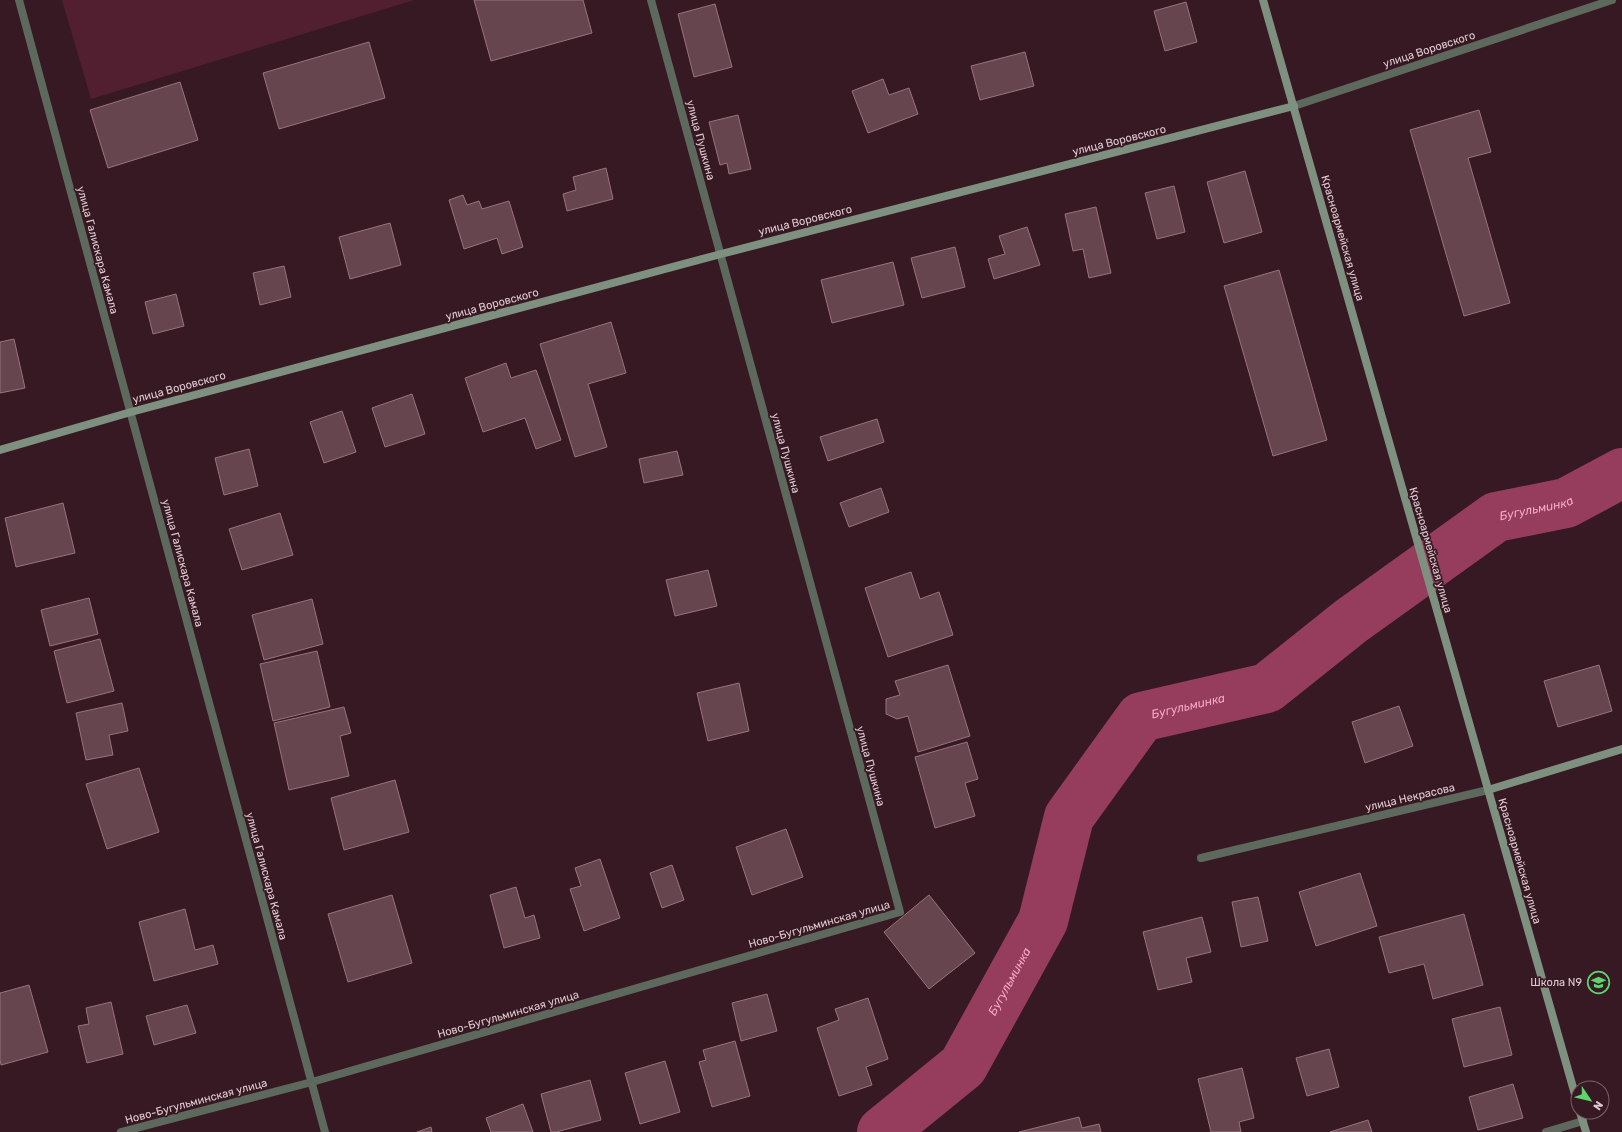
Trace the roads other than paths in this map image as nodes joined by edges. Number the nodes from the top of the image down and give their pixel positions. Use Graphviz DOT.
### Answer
graph roads {
  1 [pos="18,0"];
  2 [pos="651,0"];
  3 [pos="1263,0"];
  4 [pos="1612,0"];
  5 [pos="1294,106"];
  6 [pos="721,254"];
  7 [pos="131,412"];
  8 [pos="0,450"];
  9 [pos="1622,749"];
  10 [pos="1488,790"];
  11 [pos="1201,858"];
  12 [pos="900,912"];
  13 [pos="1571,1080"];
  14 [pos="312,1082"];
  15 [pos="1582,1121"];
  16 [pos="121,1132"];
  17 [pos="325,1132"];
  18 [pos="1546,1132"];
  19 [pos="1586,1132"];
  1 -- 7 [label="street, улица Галискара Камала"];
  2 -- 6 [label="street, улица Пушкина"];
  3 -- 5 [label="street, Красноармейская улица"];
  4 -- 5 [label="street, улица Воровского"];
  5 -- 6 [label="street, улица Воровского"];
  5 -- 10 [label="street, Красноармейская улица"];
  6 -- 7 [label="street, улица Воровского"];
  6 -- 12 [label="street, улица Пушкина"];
  7 -- 8 [label="street, улица Воровского"];
  7 -- 14 [label="street, улица Галискара Камала"];
  9 -- 10 [label="street, улица Некрасова"];
  10 -- 11 [label="street, улица Некрасова"];
  10 -- 13 [label="street, Красноармейская улица"];
  12 -- 14 [label="street, Ново-Бугульминская улица"];
  14 -- 16 [label="street, Ново-Бугульминская улица"];
  14 -- 17 [label="street, улица Галискара Камала"];
  15 -- 18 [label="street"];
  15 -- 19 [label="street"];
}
